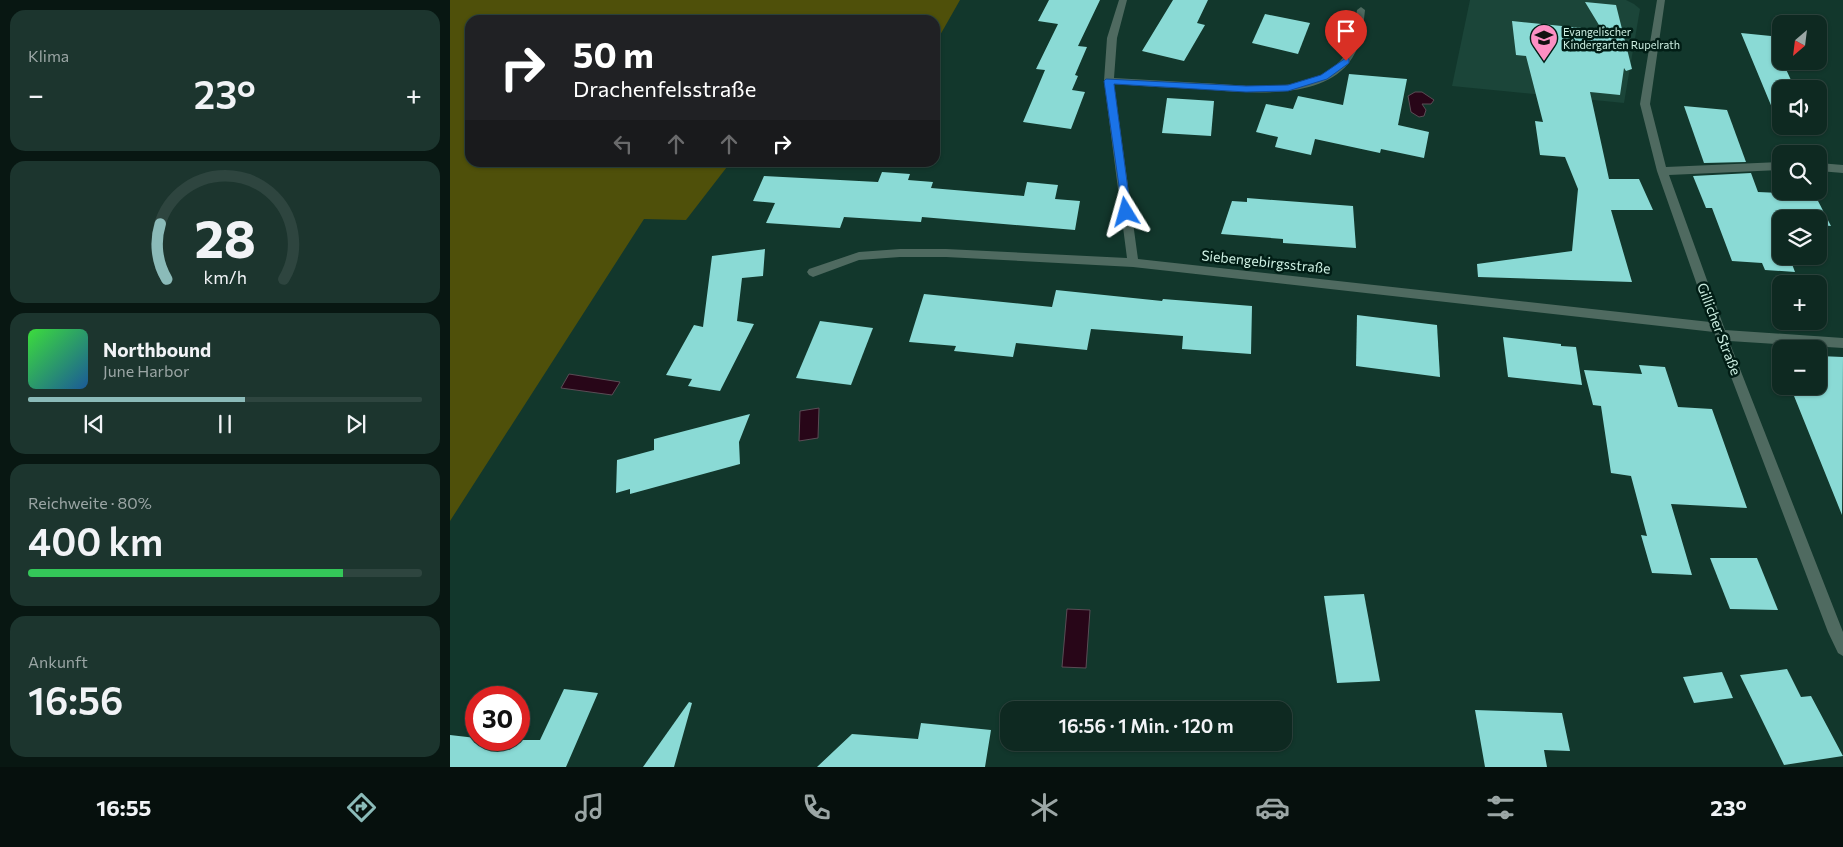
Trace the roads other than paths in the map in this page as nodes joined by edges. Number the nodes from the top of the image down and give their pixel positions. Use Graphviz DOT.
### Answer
graph roads {
  1 [pos="1124,0"];
  2 [pos="1662,0"];
  3 [pos="1362,10"];
  4 [pos="1109,81"];
  5 [pos="1772,166"];
  6 [pos="1827,169"];
  7 [pos="1843,170"];
  8 [pos="1662,171"];
  9 [pos="1133,263"];
  10 [pos="813,272"];
  11 [pos="1719,332"];
  12 [pos="1843,343"];
  13 [pos="1843,648"];
  1 -- 4 [label="street"];
  2 -- 8 [label="street, Gillicher Straße"];
  3 -- 4 [label="street"];
  4 -- 9 [label="street"];
  5 -- 8 [label="street"];
  6 -- 7 [label="street"];
  8 -- 11 [label="street, Gillicher Straße"];
  9 -- 10 [label="street, Siebengebirgsstraße"];
  9 -- 11 [label="street, Siebengebirgsstraße"];
  11 -- 12 [label="street, Siebengebirgsstraße"];
  11 -- 13 [label="street, Gillicher Straße"];
}
